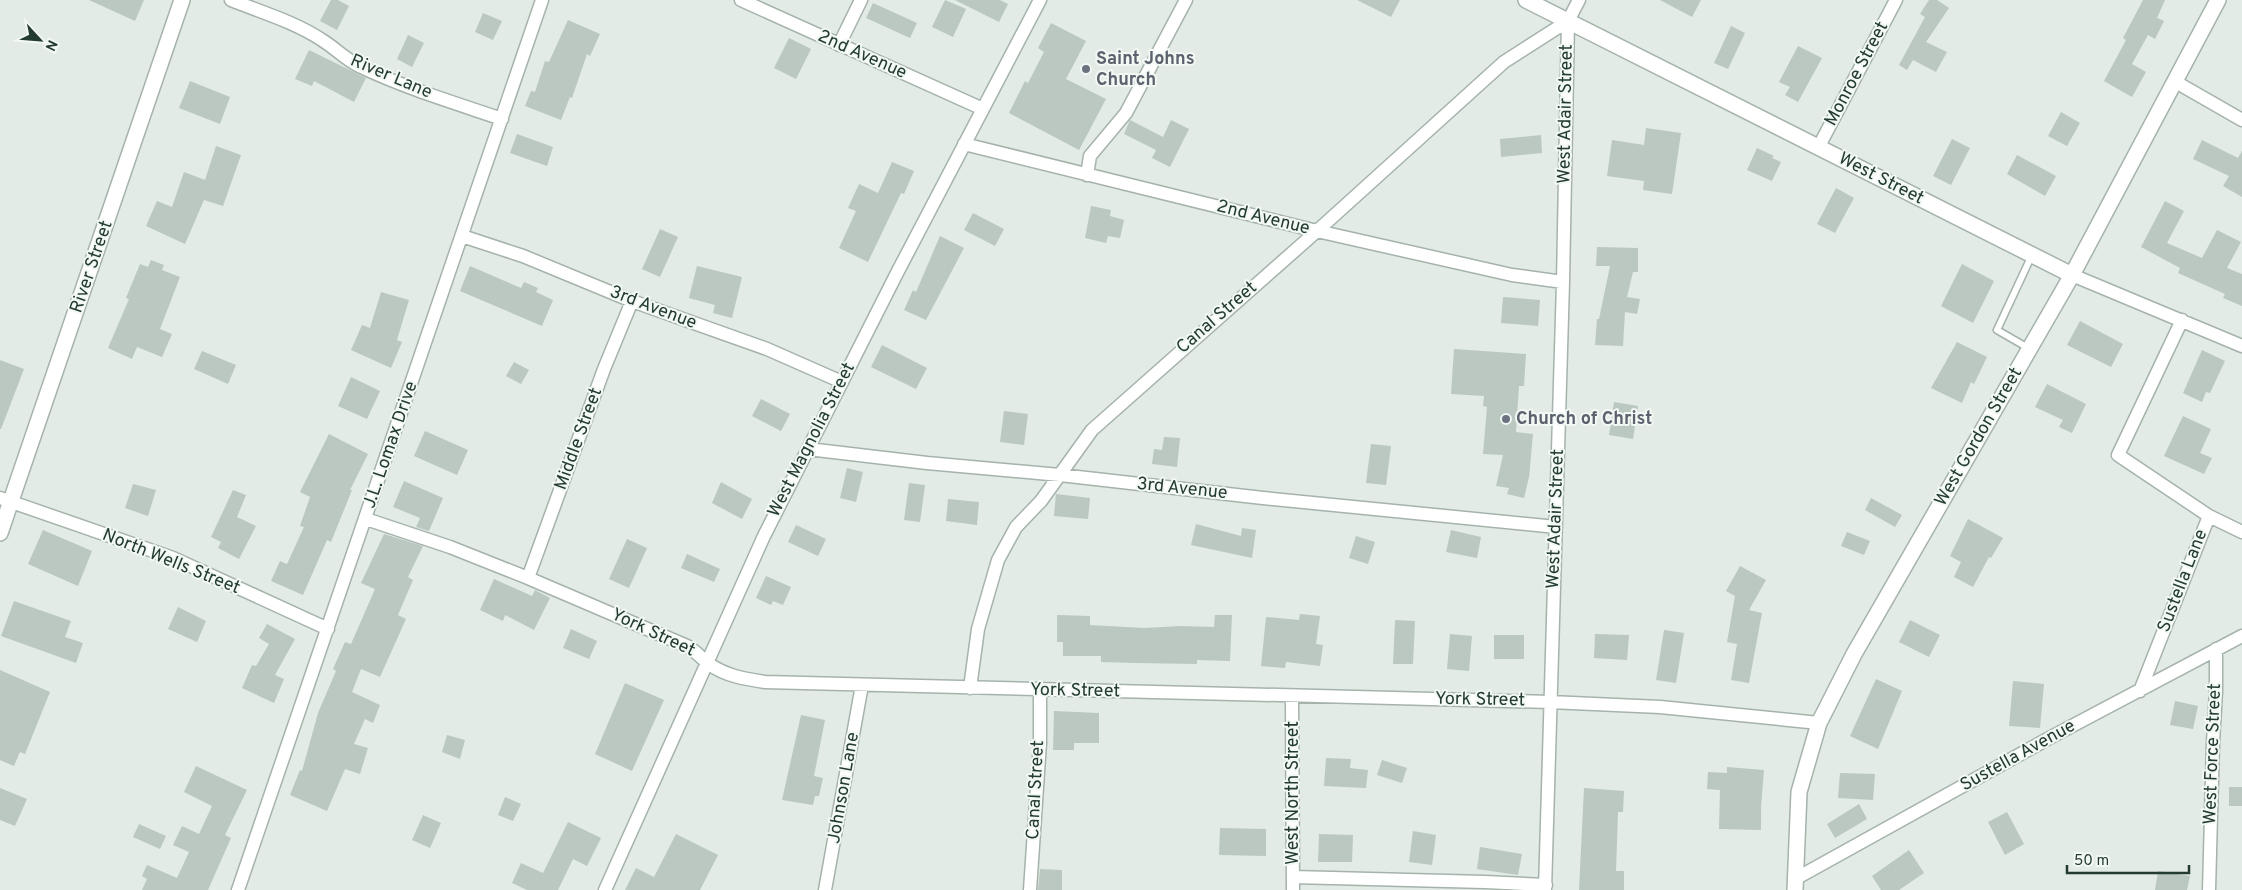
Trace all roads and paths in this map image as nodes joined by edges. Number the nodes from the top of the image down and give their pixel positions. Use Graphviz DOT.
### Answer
graph roads {
  1 [pos="182,0"];
  2 [pos="231,0"];
  3 [pos="542,0"];
  4 [pos="741,0"];
  5 [pos="861,0"];
  6 [pos="1040,0"];
  7 [pos="1186,0"];
  8 [pos="1526,0"];
  9 [pos="1579,0"];
  10 [pos="1896,0"];
  11 [pos="2218,0"];
  12 [pos="1568,21"];
  13 [pos="839,45"];
  14 [pos="2174,81"];
  15 [pos="983,109"];
  16 [pos="502,118"];
  17 [pos="2242,120"];
  18 [pos="964,144"];
  19 [pos="1818,148"];
  20 [pos="1087,174"];
  21 [pos="1317,231"];
  22 [pos="462,236"];
  23 [pos="2032,255"];
  24 [pos="2072,276"];
  25 [pos="1563,282"];
  26 [pos="632,300"];
  27 [pos="2182,320"];
  28 [pos="2242,346"];
  29 [pos="2030,349"];
  30 [pos="842,382"];
  31 [pos="808,449"];
  32 [pos="1060,475"];
  33 [pos="6,499"];
  34 [pos="2209,516"];
  35 [pos="366,518"];
  36 [pos="1556,528"];
  37 [pos="2242,532"];
  38 [pos="0,533"];
  39 [pos="528,578"];
  40 [pos="328,629"];
  41 [pos="2242,636"];
  42 [pos="2216,649"];
  43 [pos="707,663"];
  44 [pos="862,685"];
  45 [pos="970,688"];
  46 [pos="1040,690"];
  47 [pos="2140,691"];
  48 [pos="1292,697"];
  49 [pos="1550,702"];
  50 [pos="1818,723"];
  51 [pos="1293,884"];
  52 [pos="1795,884"];
  53 [pos="1546,888"];
  54 [pos="238,890"];
  55 [pos="605,890"];
  56 [pos="825,890"];
  57 [pos="1030,890"];
  58 [pos="2209,890"];
  1 -- 33 [label="street, River Street"];
  2 -- 16 [label="street, River Lane"];
  3 -- 16 [label="street, J.L. Lomax Drive"];
  4 -- 13 [label="street, 2nd Avenue"];
  5 -- 13 [label="street"];
  6 -- 15 [label="street, West Magnolia Street"];
  7 -- 20 [label="street"];
  8 -- 12 [label="street, West Street"];
  9 -- 12 [label="street, West Adair Street"];
  10 -- 19 [label="street, Monroe Street"];
  11 -- 14 [label="street, West Gordon Street"];
  12 -- 19 [label="street, West Street"];
  12 -- 21 [label="street, Canal Street"];
  12 -- 25 [label="street, West Adair Street"];
  13 -- 15 [label="street, 2nd Avenue"];
  14 -- 17 [label="street"];
  14 -- 24 [label="street, West Gordon Street"];
  15 -- 18 [label="street, West Magnolia Street"];
  16 -- 22 [label="street, J.L. Lomax Drive"];
  18 -- 20 [label="street, 2nd Avenue"];
  18 -- 30 [label="street, West Magnolia Street"];
  19 -- 23 [label="street, West Street"];
  20 -- 21 [label="street, 2nd Avenue"];
  21 -- 25 [label="street, 2nd Avenue"];
  21 -- 32 [label="street, Canal Street"];
  22 -- 26 [label="street, 3rd Avenue"];
  22 -- 35 [label="street, J.L. Lomax Drive"];
  23 -- 24 [label="street, West Street"];
  23 -- 29 [label="lane"];
  24 -- 27 [label="street, West Street"];
  24 -- 29 [label="street, West Gordon Street"];
  25 -- 36 [label="street, West Adair Street"];
  26 -- 30 [label="street, 3rd Avenue"];
  26 -- 39 [label="street, Middle Street"];
  27 -- 28 [label="street, West Street"];
  27 -- 34 [label="street, Sustella Lane"];
  29 -- 50 [label="street, West Gordon Street"];
  30 -- 31 [label="street, West Magnolia Street"];
  31 -- 32 [label="street, 3rd Avenue"];
  31 -- 43 [label="street, West Magnolia Street"];
  32 -- 36 [label="street, 3rd Avenue"];
  32 -- 45 [label="street, Canal Street"];
  33 -- 38 [label="street, River Street"];
  33 -- 40 [label="street, North Wells Street"];
  34 -- 37 [label="street"];
  34 -- 47 [label="street, Sustella Lane"];
  35 -- 39 [label="street, York Street"];
  35 -- 40 [label="street, J.L. Lomax Drive"];
  36 -- 49 [label="street, West Adair Street"];
  39 -- 43 [label="street, York Street"];
  40 -- 54 [label="street, J.L. Lomax Drive"];
  41 -- 42 [label="street, Sustella Avenue"];
  42 -- 47 [label="street, Sustella Avenue"];
  42 -- 58 [label="street, West Force Street"];
  43 -- 44 [label="street, York Street"];
  43 -- 55 [label="street, West Magnolia Street"];
  44 -- 45 [label="street, York Street"];
  44 -- 56 [label="street, Johnson Lane"];
  45 -- 46 [label="street, York Street"];
  46 -- 48 [label="street, York Street"];
  46 -- 57 [label="street, Canal Street"];
  47 -- 52 [label="street, Sustella Avenue"];
  48 -- 49 [label="street, York Street"];
  48 -- 51 [label="street, West North Street"];
  49 -- 50 [label="street, York Street"];
  49 -- 53 [label="street, West Adair Street"];
  50 -- 52 [label="street, West Gordon Street"];
  51 -- 53 [label="street"];
}
